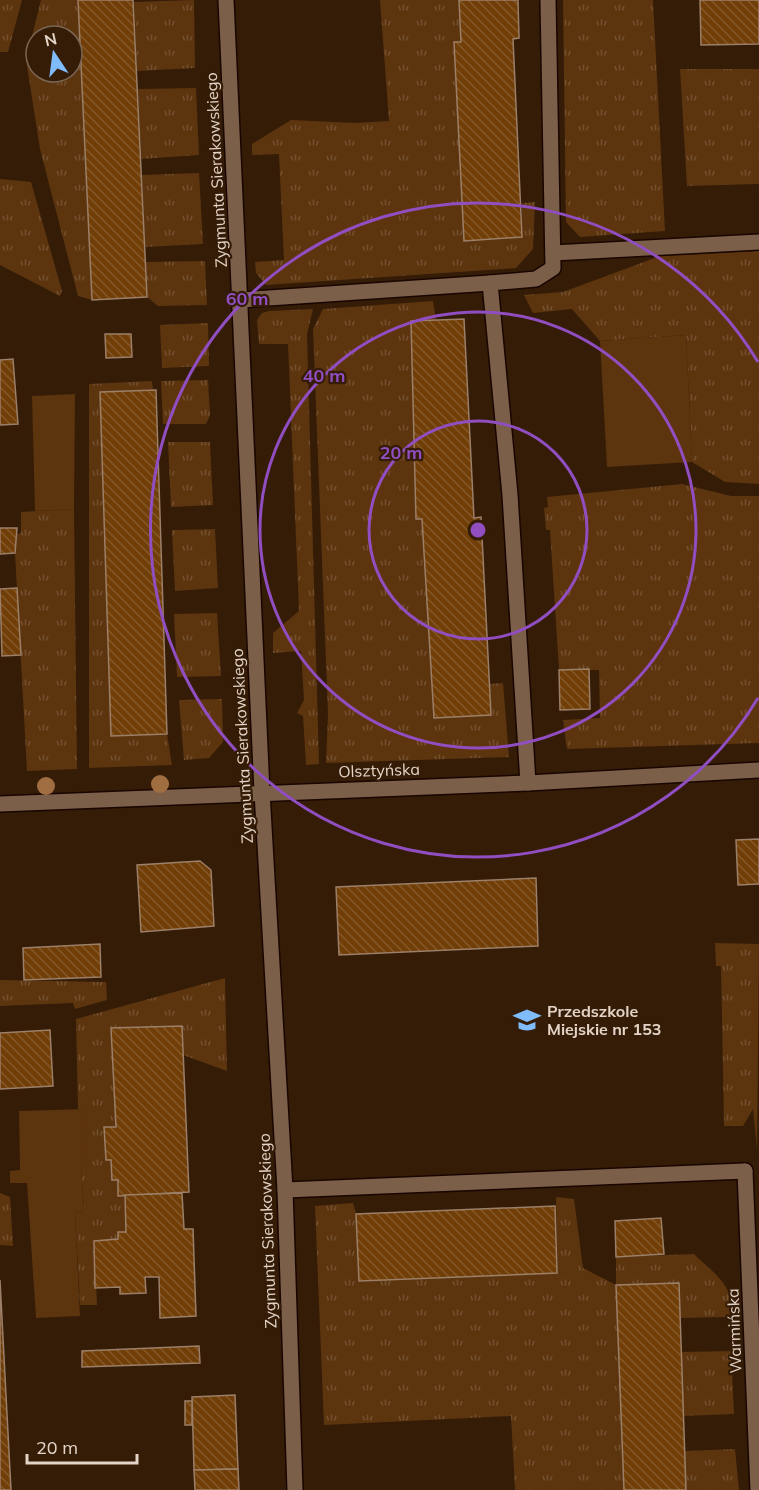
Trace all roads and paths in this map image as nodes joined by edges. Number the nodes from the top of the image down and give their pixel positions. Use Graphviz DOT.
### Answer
graph roads {
  1 [pos="226,0"];
  2 [pos="548,0"];
  3 [pos="759,242"];
  4 [pos="553,253"];
  5 [pos="490,283"];
  6 [pos="240,300"];
  7 [pos="759,770"];
  8 [pos="528,783"];
  9 [pos="262,792"];
  10 [pos="0,804"];
  11 [pos="285,1190"];
  12 [pos="296,1490"];
  13 [pos="758,1490"];
  1 -- 6 [label="street, Zygmunta Sierakowskiego"];
  2 -- 4 [label="street"];
  3 -- 4 [label="street"];
  4 -- 5 [label="street"];
  5 -- 6 [label="street"];
  5 -- 8 [label="street"];
  6 -- 9 [label="street, Zygmunta Sierakowskiego"];
  7 -- 8 [label="street, Olsztyńska"];
  8 -- 9 [label="street, Olsztyńska"];
  9 -- 10 [label="street, Olsztyńska"];
  9 -- 11 [label="street, Zygmunta Sierakowskiego"];
  11 -- 12 [label="street, Zygmunta Sierakowskiego"];
  11 -- 13 [label="street, Warmińska"];
}
